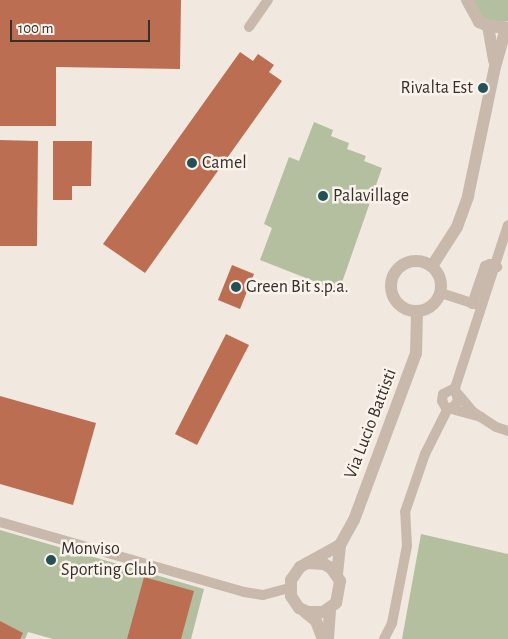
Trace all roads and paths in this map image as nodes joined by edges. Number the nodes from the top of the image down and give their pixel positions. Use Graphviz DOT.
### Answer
graph roads {
  1 [pos="268,0"];
  2 [pos="467,0"];
  3 [pos="249,26"];
  4 [pos="488,26"];
  5 [pos="507,28"];
  6 [pos="495,67"];
  7 [pos="508,225"];
  8 [pos="432,266"];
  9 [pos="497,267"];
  10 [pos="440,293"];
  11 [pos="472,304"];
  12 [pos="483,307"];
  13 [pos="417,312"];
  14 [pos="456,391"];
  15 [pos="448,408"];
  16 [pos="481,417"];
  17 [pos="508,431"];
  18 [pos="0,522"];
  19 [pos="340,545"];
  20 [pos="307,564"];
  21 [pos="337,574"];
  22 [pos="290,588"];
  23 [pos="299,608"];
  24 [pos="330,608"];
  25 [pos="323,639"];
  26 [pos="328,639"];
  27 [pos="384,639"];
  1 -- 3 [label="street"];
  2 -- 4 [label="street"];
  4 -- 5 [label="street"];
  4 -- 6 [label="street"];
  5 -- 6 [label="street"];
  6 -- 8 [label="street"];
  7 -- 9 [label="street"];
  8 -- 10 [label="street"];
  8 -- 13 [label="street"];
  9 -- 11 [label="street"];
  9 -- 12 [label="street"];
  10 -- 11 [label="street"];
  10 -- 13 [label="street"];
  11 -- 12 [label="street"];
  12 -- 14 [label="street"];
  13 -- 19 [label="street, Via Lucio Battisti"];
  14 -- 15 [label="street"];
  14 -- 15 [label="street"];
  14 -- 16 [label="street"];
  15 -- 16 [label="street"];
  15 -- 27 [label="street"];
  16 -- 17 [label="street"];
  18 -- 22 [label="street"];
  19 -- 20 [label="street"];
  19 -- 21 [label="street, Via Lucio Battisti"];
  20 -- 21 [label="street"];
  20 -- 22 [label="street"];
  21 -- 24 [label="street, Via Lucio Battisti"];
  22 -- 23 [label="street"];
  23 -- 24 [label="street"];
  23 -- 25 [label="street"];
  24 -- 26 [label="street, Via Lucio Battisti"];
}
